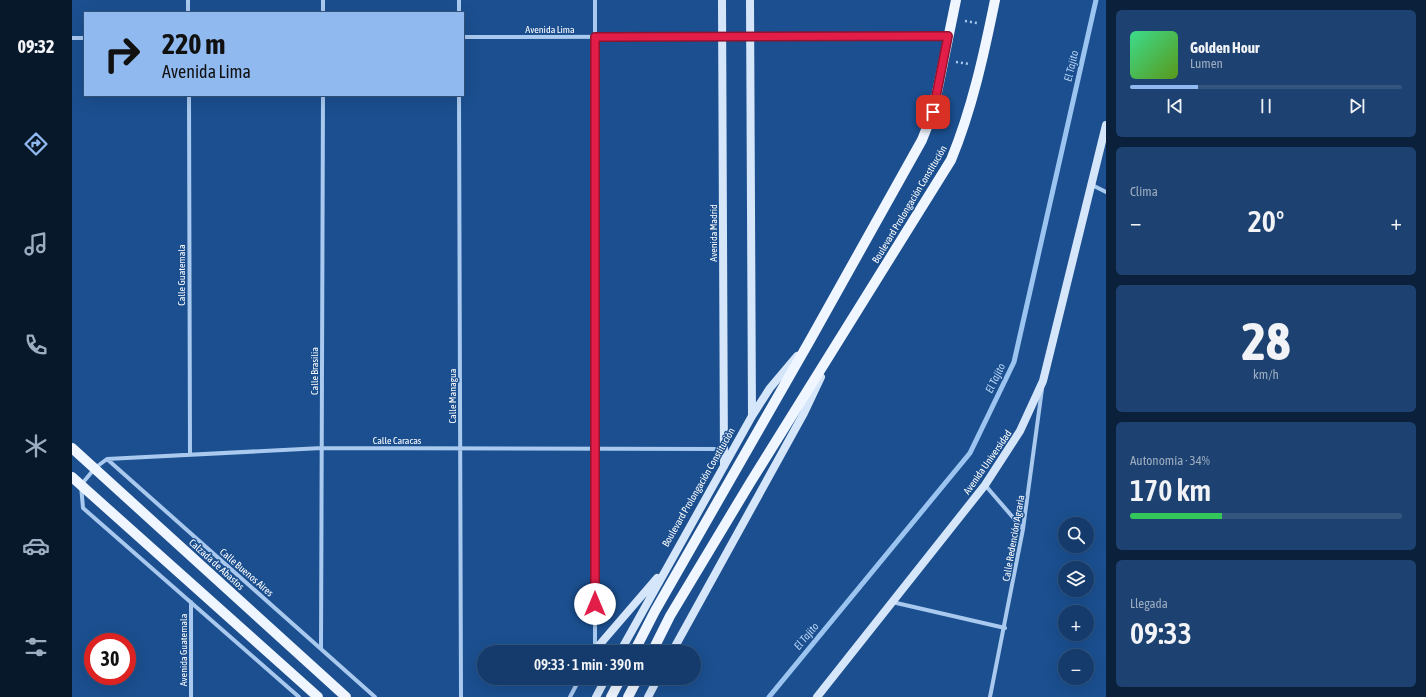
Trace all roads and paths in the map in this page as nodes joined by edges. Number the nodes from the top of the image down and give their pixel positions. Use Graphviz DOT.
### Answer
graph roads {
  1 [pos="188,0"];
  2 [pos="323,0"];
  3 [pos="459,0"];
  4 [pos="595,0"];
  5 [pos="722,0"];
  6 [pos="750,0"];
  7 [pos="956,0"];
  8 [pos="995,0"];
  9 [pos="188,12"];
  10 [pos="323,12"];
  11 [pos="459,12"];
  12 [pos="952,18"];
  13 [pos="990,26"];
  14 [pos="948,36"];
  15 [pos="464,37"];
  16 [pos="595,37"];
  17 [pos="722,37"];
  18 [pos="750,37"];
  19 [pos="72,38"];
  20 [pos="84,38"];
  21 [pos="943,61"];
  22 [pos="981,66"];
  23 [pos="189,96"];
  24 [pos="323,96"];
  25 [pos="459,96"];
  26 [pos="1106,125"];
  27 [pos="1092,185"];
  28 [pos="1106,192"];
  29 [pos="809,342"];
  30 [pos="827,362"];
  31 [pos="1043,381"];
  32 [pos="752,416"];
  33 [pos="72,448"];
  34 [pos="322,448"];
  35 [pos="460,449"];
  36 [pos="724,449"];
  37 [pos="595,450"];
  38 [pos="190,454"];
  39 [pos="107,459"];
  40 [pos="724,466"];
  41 [pos="94,468"];
  42 [pos="72,477"];
  43 [pos="81,485"];
  44 [pos="985,485"];
  45 [pos="1023,529"];
  46 [pos="664,570"];
  47 [pos="191,602"];
  48 [pos="892,602"];
  49 [pos="1004,628"];
  50 [pos="594,645"];
  51 [pos="599,645"];
  52 [pos="624,645"];
  53 [pos="638,645"];
  54 [pos="656,645"];
  55 [pos="676,645"];
  56 [pos="321,648"];
  57 [pos="576,685"];
  58 [pos="602,685"];
  59 [pos="617,685"];
  60 [pos="634,685"];
  61 [pos="654,685"];
  62 [pos="190,697"];
  63 [pos="300,697"];
  64 [pos="318,697"];
  65 [pos="346,697"];
  66 [pos="375,697"];
  67 [pos="461,697"];
  68 [pos="570,697"];
  69 [pos="596,697"];
  70 [pos="611,697"];
  71 [pos="628,697"];
  72 [pos="648,697"];
  73 [pos="817,697"];
  74 [pos="990,697"];
  1 -- 9 [label="street"];
  2 -- 10 [label="street"];
  3 -- 11 [label="street"];
  4 -- 16 [label="street"];
  5 -- 17 [label="street, Avenida Madrid"];
  6 -- 18 [label="street"];
  7 -- 12 [label="main road, Boulevard Prolongación Constitución"];
  8 -- 13 [label="main road, Boulevard Prolongación Constitución"];
  12 -- 13 [label="path"];
  12 -- 14 [label="main road, Boulevard Prolongación Constitución"];
  13 -- 22 [label="main road, Boulevard Prolongación Constitución"];
  14 -- 18 [label="street, Avenida Lima"];
  14 -- 21 [label="main road, Boulevard Prolongación Constitución"];
  15 -- 16 [label="street, Avenida Lima"];
  16 -- 17 [label="street, Avenida Lima"];
  16 -- 37 [label="street"];
  17 -- 18 [label="street, Avenida Lima"];
  17 -- 36 [label="street, Avenida Madrid"];
  18 -- 32 [label="street"];
  19 -- 20 [label="street"];
  21 -- 22 [label="path"];
  21 -- 29 [label="main road, Boulevard Prolongación Constitución"];
  22 -- 30 [label="main road, Boulevard Prolongación Constitución"];
  23 -- 38 [label="street, Calle Guatemala"];
  24 -- 34 [label="street, Calle Brasilia"];
  25 -- 35 [label="street, Calle Managua"];
  26 -- 27 [label="street, Avenida Universidad"];
  27 -- 28 [label="street"];
  27 -- 31 [label="street, Avenida Universidad"];
  29 -- 32 [label="street, Boulevard Prolongación Constitución"];
  29 -- 53 [label="main road, Boulevard Prolongación Constitución"];
  30 -- 54 [label="main road, Boulevard Prolongación Constitución"];
  30 -- 55 [label="street, Boulevard Prolongación Constitución"];
  31 -- 44 [label="street, Avenida Universidad"];
  31 -- 45 [label="street, Calle Redención Agraria"];
  32 -- 40 [label="street, Boulevard Prolongación Constitución"];
  33 -- 41 [label="main road, Calzada de Abastos"];
  34 -- 35 [label="street, Calle Caracas"];
  34 -- 38 [label="street, Calle Caracas"];
  34 -- 56 [label="street, Calle Brasilia"];
  35 -- 37 [label="street, Calle Caracas"];
  35 -- 67 [label="street, Calle Managua"];
  36 -- 37 [label="street, Calle Caracas"];
  36 -- 40 [label="street, Avenida Madrid"];
  37 -- 50 [label="street"];
  38 -- 39 [label="street, Calle Caracas"];
  39 -- 41 [label="street"];
  39 -- 56 [label="street, Calle Buenos Aires"];
  40 -- 46 [label="street, Boulevard Prolongación Constitución"];
  41 -- 43 [label="street"];
  41 -- 65 [label="main road, Calzada de Abastos"];
  42 -- 43 [label="main road"];
  43 -- 47 [label="street"];
  43 -- 64 [label="main road"];
  44 -- 45 [label="street"];
  44 -- 48 [label="street, Avenida Universidad"];
  45 -- 49 [label="street, Calle Redención Agraria"];
  46 -- 51 [label="street"];
  46 -- 52 [label="street, Boulevard Prolongación Constitución"];
  47 -- 62 [label="street, Avenida Guatemala"];
  47 -- 63 [label="street"];
  48 -- 49 [label="street"];
  48 -- 73 [label="street, Avenida Universidad"];
  49 -- 74 [label="street, Calle Redención Agraria"];
  56 -- 66 [label="street, Calle Buenos Aires"];
  57 -- 68 [label="street"];
  58 -- 69 [label="street"];
  59 -- 70 [label="main road"];
  60 -- 71 [label="main road"];
  61 -- 72 [label="street"];
}
